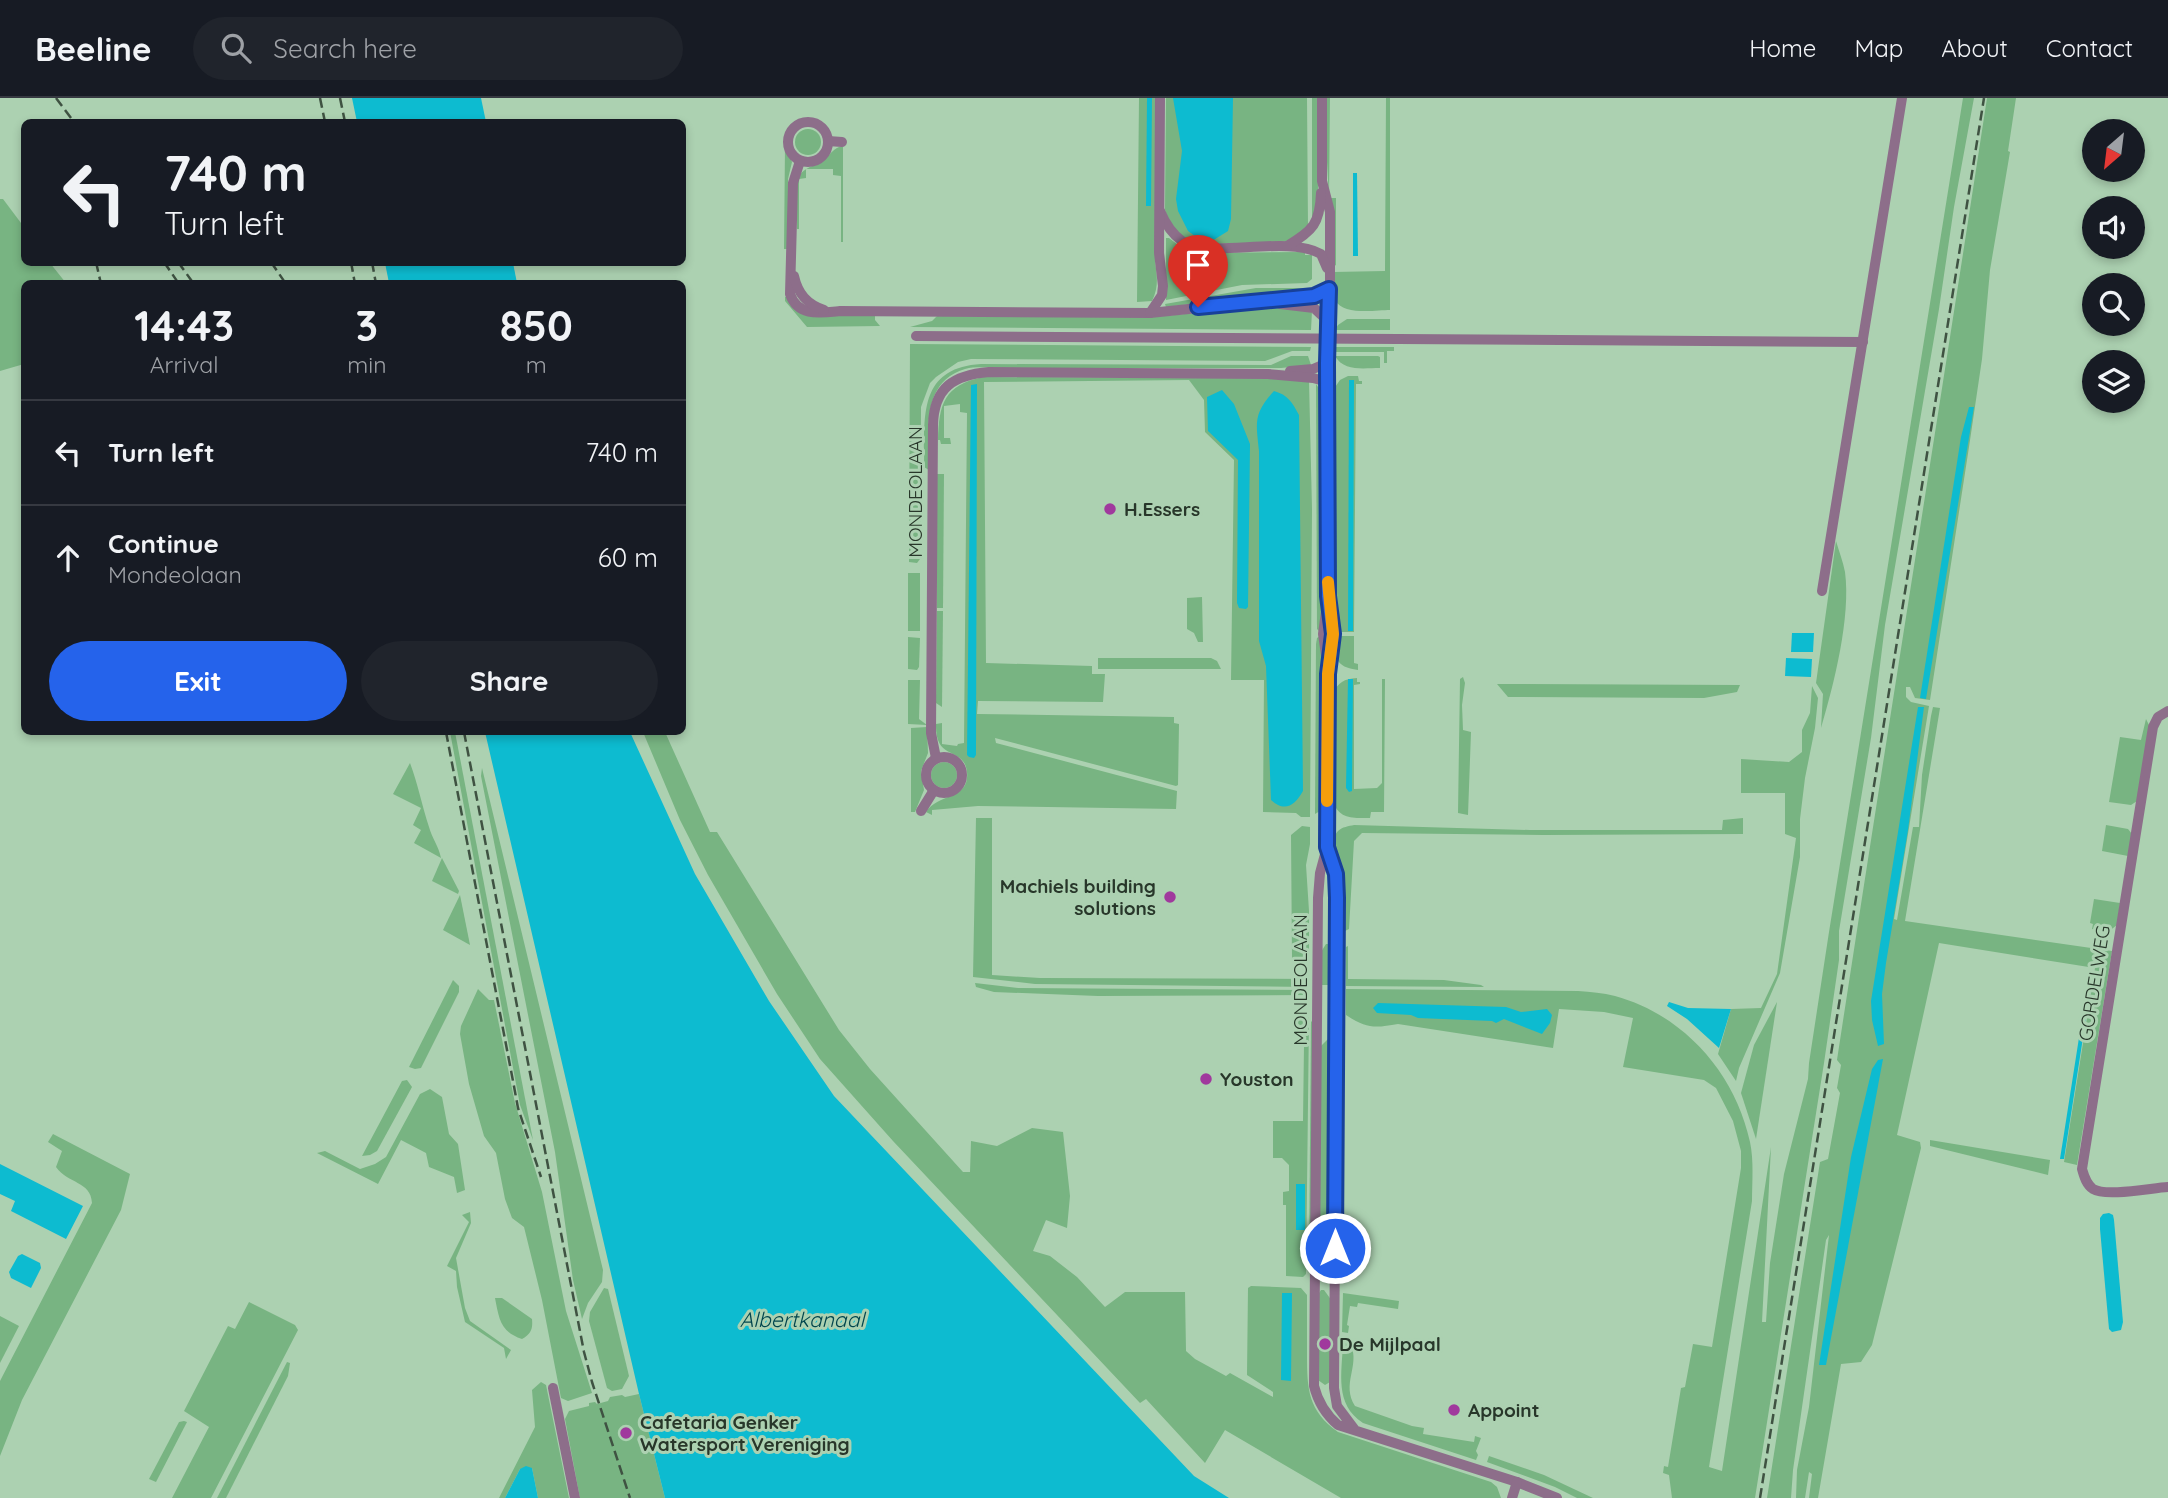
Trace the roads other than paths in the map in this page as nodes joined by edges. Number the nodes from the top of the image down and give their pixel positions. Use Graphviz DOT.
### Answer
graph roads {
  1 [pos="1160,98"];
  2 [pos="1322,98"];
  3 [pos="1902,98"];
  4 [pos="828,141"];
  5 [pos="842,142"];
  6 [pos="800,160"];
  7 [pos="1322,181"];
  8 [pos="1158,207"];
  9 [pos="1287,246"];
  10 [pos="1330,284"];
  11 [pos="1259,302"];
  12 [pos="1150,313"];
  13 [pos="1328,321"];
  14 [pos="916,336"];
  15 [pos="1327,338"];
  16 [pos="1863,342"];
  17 [pos="1327,363"];
  18 [pos="1268,374"];
  19 [pos="1328,382"];
  20 [pos="1822,591"];
  21 [pos="2168,711"];
  22 [pos="936,758"];
  23 [pos="934,790"];
  24 [pos="921,811"];
  25 [pos="1327,847"];
  26 [pos="1317,1026"];
  27 [pos="1336,1026"];
  28 [pos="2168,1187"];
  29 [pos="1335,1248"];
  30 [pos="1315,1258"];
  31 [pos="1334,1272"];
  32 [pos="1315,1286"];
  33 [pos="553,1388"];
  34 [pos="1355,1430"];
  35 [pos="1517,1482"];
  36 [pos="575,1498"];
  37 [pos="1512,1498"];
  38 [pos="1557,1498"];
  1 -- 8 [label="street"];
  2 -- 7 [label="street, MONDEOLAAN"];
  3 -- 16 [label="street"];
  4 -- 5 [label="street"];
  4 -- 6 [label="street"];
  4 -- 6 [label="street"];
  6 -- 12 [label="street"];
  7 -- 9 [label="street"];
  7 -- 10 [label="street, MONDEOLAAN"];
  8 -- 9 [label="street"];
  8 -- 12 [label="street"];
  9 -- 10 [label="street"];
  10 -- 11 [label="street"];
  10 -- 13 [label="street, MONDEOLAAN"];
  11 -- 12 [label="street"];
  11 -- 13 [label="street"];
  13 -- 15 [label="street, MONDEOLAAN"];
  14 -- 15 [label="street"];
  15 -- 16 [label="street"];
  15 -- 17 [label="street, MONDEOLAAN"];
  16 -- 20 [label="street"];
  17 -- 18 [label="street"];
  17 -- 19 [label="street, MONDEOLAAN"];
  18 -- 19 [label="street"];
  18 -- 22 [label="street, MONDEOLAAN"];
  19 -- 25 [label="street, MONDEOLAAN"];
  21 -- 28 [label="street, GORDELWEG"];
  22 -- 23 [label="street"];
  22 -- 23 [label="street"];
  23 -- 24 [label="street"];
  25 -- 26 [label="street, MONDEOLAAN"];
  25 -- 27 [label="street, MONDEOLAAN"];
  26 -- 27 [label="street"];
  26 -- 30 [label="street, MONDEOLAAN"];
  27 -- 29 [label="street, MONDEOLAAN"];
  29 -- 30 [label="street"];
  29 -- 31 [label="street, MONDEOLAAN"];
  30 -- 32 [label="street, MONDEOLAAN"];
  31 -- 32 [label="street"];
  31 -- 34 [label="street, MONDEOLAAN"];
  32 -- 34 [label="street, MONDEOLAAN"];
  33 -- 36 [label="street"];
  34 -- 35 [label="street, MONDEOLAAN"];
  35 -- 37 [label="street"];
  35 -- 38 [label="street, MONDEOLAAN"];
}
